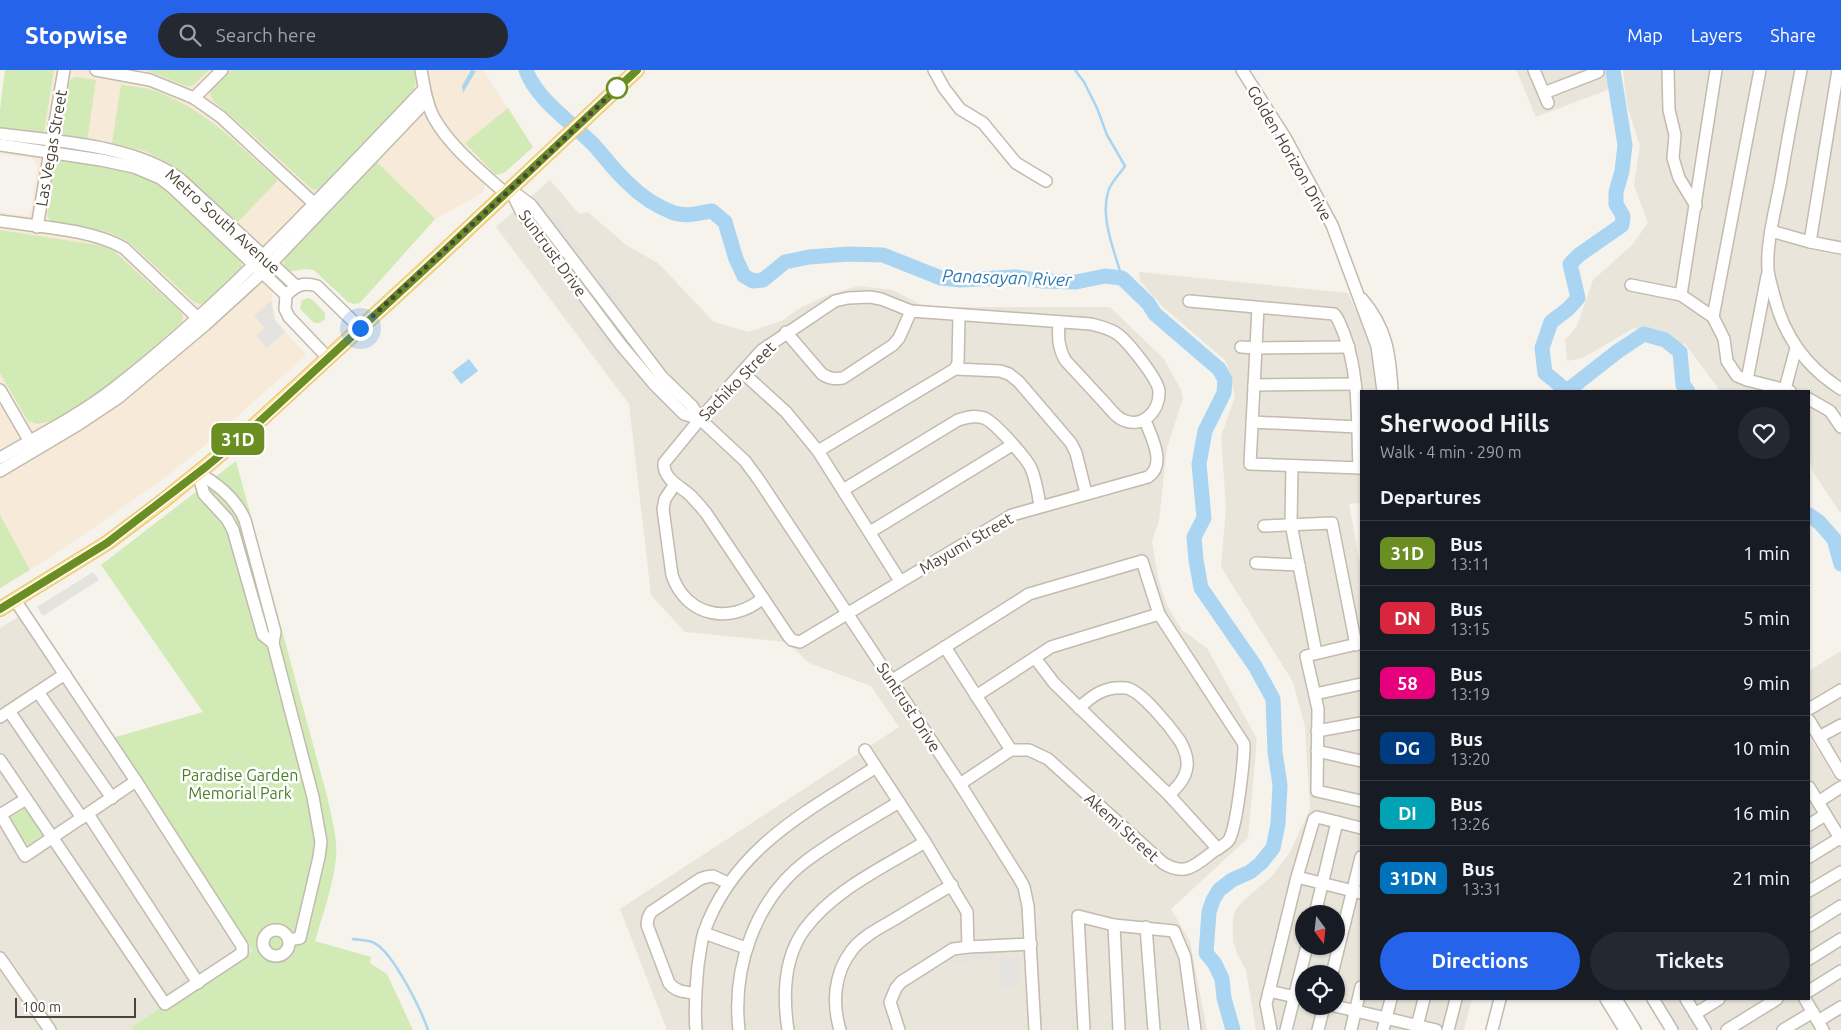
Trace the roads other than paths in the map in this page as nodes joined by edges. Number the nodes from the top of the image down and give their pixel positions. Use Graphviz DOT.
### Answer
graph roads {
  1 [pos="64,70"];
  2 [pos="96,70"];
  3 [pos="222,70"];
  4 [pos="421,70"];
  5 [pos="637,70"];
  6 [pos="934,70"];
  7 [pos="1242,70"];
  8 [pos="1534,70"];
  9 [pos="1598,70"];
  10 [pos="1668,70"];
  11 [pos="1716,70"];
  12 [pos="1760,70"];
  13 [pos="1801,70"];
  14 [pos="1838,70"];
  15 [pos="124,72"];
  16 [pos="426,95"];
  17 [pos="194,98"];
  18 [pos="0,134"];
  19 [pos="52,140"];
  20 [pos="0,145"];
  21 [pos="50,152"];
  22 [pos="1046,181"];
  23 [pos="508,192"];
  24 [pos="1696,206"];
  25 [pos="318,207"];
  26 [pos="0,221"];
  27 [pos="37,227"];
  28 [pos="1772,231"];
  29 [pos="1810,242"];
  30 [pos="1841,248"];
  31 [pos="267,259"];
  32 [pos="259,268"];
  33 [pos="1768,270"];
  34 [pos="1632,285"];
  35 [pos="296,286"];
  36 [pos="1358,294"];
  37 [pos="286,295"];
  38 [pos="1681,295"];
  39 [pos="1189,301"];
  40 [pos="1258,308"];
  41 [pos="911,311"];
  42 [pos="959,315"];
  43 [pos="1713,317"];
  44 [pos="201,321"];
  45 [pos="1059,322"];
  46 [pos="360,328"];
  47 [pos="786,332"];
  48 [pos="1349,346"];
  49 [pos="1241,347"];
  50 [pos="1257,348"];
  51 [pos="1796,348"];
  52 [pos="328,358"];
  53 [pos="955,369"];
  54 [pos="742,372"];
  55 [pos="1747,380"];
  56 [pos="1355,384"];
  57 [pos="1254,385"];
  58 [pos="1841,389"];
  59 [pos="0,390"];
  60 [pos="1383,390"];
  61 [pos="1392,390"];
  62 [pos="1787,390"];
  63 [pos="1810,400"];
  64 [pos="700,419"];
  65 [pos="1145,420"];
  66 [pos="1252,422"];
  67 [pos="1841,426"];
  68 [pos="1358,427"];
  69 [pos="1012,445"];
  70 [pos="33,446"];
  71 [pos="818,451"];
  72 [pos="0,458"];
  73 [pos="1292,466"];
  74 [pos="1360,468"];
  75 [pos="0,471"];
  76 [pos="198,473"];
  77 [pos="675,484"];
  78 [pos="843,490"];
  79 [pos="1086,493"];
  80 [pos="1040,506"];
  81 [pos="1291,524"];
  82 [pos="1264,526"];
  83 [pos="870,532"];
  84 [pos="1256,563"];
  85 [pos="1298,565"];
  86 [pos="900,581"];
  87 [pos="763,598"];
  88 [pos="15,600"];
  89 [pos="0,609"];
  90 [pos="847,613"];
  91 [pos="1159,614"];
  92 [pos="273,643"];
  93 [pos="1358,644"];
  94 [pos="945,647"];
  95 [pos="1316,653"];
  96 [pos="1035,658"];
  97 [pos="65,674"];
  98 [pos="891,681"];
  99 [pos="1360,684"];
  100 [pos="1841,690"];
  101 [pos="38,692"];
  102 [pos="1315,694"];
  103 [pos="976,696"];
  104 [pos="1079,708"];
  105 [pos="1810,708"];
  106 [pos="5,714"];
  107 [pos="1360,723"];
  108 [pos="1810,723"];
  109 [pos="1841,724"];
  110 [pos="1317,731"];
  111 [pos="1820,738"];
  112 [pos="865,750"];
  113 [pos="1011,750"];
  114 [pos="1317,751"];
  115 [pos="1837,759"];
  116 [pos="0,760"];
  117 [pos="1360,761"];
  118 [pos="876,767"];
  119 [pos="1841,774"];
  120 [pos="136,781"];
  121 [pos="960,784"];
  122 [pos="1841,787"];
  123 [pos="1810,790"];
  124 [pos="1169,795"];
  125 [pos="112,798"];
  126 [pos="26,799"];
  127 [pos="1360,801"];
  128 [pos="899,802"];
  129 [pos="1818,802"];
  130 [pos="1825,814"];
  131 [pos="0,815"];
  132 [pos="85,816"];
  133 [pos="1337,822"];
  134 [pos="1810,824"];
  135 [pos="1360,828"];
  136 [pos="53,838"];
  137 [pos="1840,839"];
  138 [pos="925,842"];
  139 [pos="1218,849"];
  140 [pos="1810,856"];
  141 [pos="1360,866"];
  142 [pos="1841,872"];
  143 [pos="1297,877"];
  144 [pos="1322,883"];
  145 [pos="728,884"];
  146 [pos="952,885"];
  147 [pos="1810,890"];
  148 [pos="1357,892"];
  149 [pos="1316,905"];
  150 [pos="1841,906"];
  151 [pos="1114,925"];
  152 [pos="1810,925"];
  153 [pos="1146,927"];
  154 [pos="704,933"];
  155 [pos="1841,939"];
  156 [pos="289,940"];
  157 [pos="1031,944"];
  158 [pos="968,947"];
  159 [pos="746,948"];
  160 [pos="1810,957"];
  161 [pos="0,958"];
  162 [pos="1335,965"];
  163 [pos="1841,972"];
  164 [pos="198,983"];
  165 [pos="1810,990"];
  166 [pos="1269,991"];
  167 [pos="1360,991"];
  168 [pos="695,993"];
  169 [pos="1295,997"];
  170 [pos="1391,1000"];
  171 [pos="1424,1000"];
  172 [pos="1456,1000"];
  173 [pos="1500,1000"];
  174 [pos="1607,1000"];
  175 [pos="1617,1000"];
  176 [pos="1654,1000"];
  177 [pos="1687,1000"];
  178 [pos="1717,1000"];
  179 [pos="1776,1000"];
  180 [pos="1806,1000"];
  181 [pos="1841,1007"];
  182 [pos="1295,1008"];
  183 [pos="1345,1008"];
  184 [pos="1355,1011"];
  185 [pos="1695,1014"];
  186 [pos="1322,1015"];
  187 [pos="1386,1018"];
  188 [pos="1818,1021"];
  189 [pos="1416,1028"];
  190 [pos="1622,1029"];
  191 [pos="50,1030"];
  192 [pos="696,1030"];
  193 [pos="739,1030"];
  194 [pos="788,1030"];
  195 [pos="840,1030"];
  196 [pos="899,1030"];
  197 [pos="1035,1030"];
  198 [pos="1084,1030"];
  199 [pos="1119,1030"];
  200 [pos="1154,1030"];
  201 [pos="1195,1030"];
  202 [pos="1271,1030"];
  203 [pos="1286,1030"];
  204 [pos="1318,1030"];
  205 [pos="1351,1030"];
  206 [pos="1383,1030"];
  207 [pos="1436,1030"];
  208 [pos="1448,1030"];
  209 [pos="1492,1030"];
  210 [pos="1635,1030"];
  211 [pos="1672,1030"];
  212 [pos="1705,1030"];
  213 [pos="1727,1030"];
  214 [pos="1783,1030"];
  1 -- 19 [label="street, Las Vegas Street"];
  2 -- 15 [label="street"];
  3 -- 17 [label="street"];
  4 -- 16 [label="street, Suntrust Drive"];
  5 -- 23 [label="main road"];
  6 -- 22 [label="street"];
  7 -- 36 [label="street, Golden Horizon Drive"];
  8 -- 9 [label="street"];
  10 -- 24 [label="street"];
  11 -- 24 [label="street"];
  12 -- 43 [label="street"];
  13 -- 28 [label="street"];
  14 -- 29 [label="street"];
  15 -- 17 [label="street"];
  16 -- 23 [label="street, Suntrust Drive"];
  16 -- 25 [label="street"];
  17 -- 25 [label="street"];
  18 -- 19 [label="street, Metro South Avenue"];
  19 -- 21 [label="street, Las Vegas Street"];
  19 -- 31 [label="street, Metro South Avenue"];
  20 -- 21 [label="street, Metro South Avenue"];
  21 -- 27 [label="street, Las Vegas Street"];
  21 -- 32 [label="street, Metro South Avenue"];
  23 -- 46 [label="main road"];
  23 -- 64 [label="street, Suntrust Drive"];
  24 -- 38 [label="street"];
  25 -- 31 [label="street"];
  26 -- 27 [label="street"];
  27 -- 44 [label="street"];
  28 -- 29 [label="street"];
  28 -- 33 [label="street"];
  29 -- 30 [label="street"];
  31 -- 32 [label="street"];
  31 -- 35 [label="street, Metro South Avenue"];
  32 -- 37 [label="street, Metro South Avenue"];
  32 -- 44 [label="street"];
  33 -- 51 [label="street"];
  33 -- 55 [label="street"];
  34 -- 38 [label="street"];
  35 -- 37 [label="street, Metro South Avenue"];
  35 -- 46 [label="street, Metro South Avenue"];
  36 -- 60 [label="street, Golden Horizon Drive"];
  36 -- 61 [label="street, Golden Horizon Drive"];
  37 -- 52 [label="street, Metro South Avenue"];
  38 -- 43 [label="street"];
  39 -- 40 [label="street"];
  40 -- 48 [label="street"];
  40 -- 50 [label="street"];
  41 -- 42 [label="street, Sachiko Street"];
  41 -- 47 [label="street, Sachiko Street"];
  41 -- 47 [label="street"];
  42 -- 45 [label="street, Sachiko Street"];
  42 -- 53 [label="street"];
  43 -- 55 [label="street"];
  44 -- 70 [label="street"];
  45 -- 65 [label="street"];
  45 -- 65 [label="street, Sachiko Street"];
  46 -- 52 [label="main road"];
  47 -- 54 [label="street, Sachiko Street"];
  48 -- 50 [label="street"];
  48 -- 56 [label="street"];
  49 -- 50 [label="street"];
  50 -- 57 [label="street"];
  51 -- 58 [label="street"];
  51 -- 62 [label="street"];
  52 -- 76 [label="main road"];
  53 -- 71 [label="street"];
  53 -- 79 [label="street"];
  54 -- 64 [label="street, Sachiko Street"];
  54 -- 71 [label="street"];
  55 -- 62 [label="street"];
  56 -- 57 [label="street"];
  56 -- 68 [label="street"];
  57 -- 66 [label="street"];
  59 -- 70 [label="street"];
  63 -- 67 [label="street"];
  64 -- 77 [label="street, Sachiko Street"];
  64 -- 90 [label="street, Suntrust Drive"];
  65 -- 79 [label="street, Mayumi Street"];
  66 -- 68 [label="street"];
  66 -- 73 [label="street"];
  68 -- 74 [label="street"];
  69 -- 78 [label="street"];
  69 -- 80 [label="street"];
  69 -- 83 [label="street"];
  70 -- 72 [label="street"];
  70 -- 75 [label="street"];
  71 -- 78 [label="street"];
  73 -- 74 [label="street"];
  73 -- 81 [label="street"];
  76 -- 88 [label="main road"];
  76 -- 92 [label="street"];
  76 -- 92 [label="street"];
  77 -- 87 [label="street"];
  77 -- 87 [label="street"];
  78 -- 83 [label="street"];
  79 -- 80 [label="street, Mayumi Street"];
  80 -- 86 [label="street, Mayumi Street"];
  81 -- 82 [label="street"];
  81 -- 85 [label="street"];
  81 -- 93 [label="street"];
  83 -- 86 [label="street"];
  84 -- 85 [label="street"];
  85 -- 95 [label="street"];
  86 -- 90 [label="street, Mayumi Street"];
  87 -- 90 [label="street, Mayumi Street"];
  88 -- 89 [label="main road"];
  88 -- 97 [label="street"];
  90 -- 98 [label="street, Suntrust Drive"];
  91 -- 94 [label="street, Akemi Street"];
  91 -- 96 [label="street"];
  91 -- 139 [label="street, Akemi Street"];
  92 -- 156 [label="street"];
  93 -- 95 [label="street"];
  94 -- 98 [label="street"];
  94 -- 103 [label="street"];
  95 -- 102 [label="street"];
  96 -- 103 [label="street"];
  96 -- 104 [label="street"];
  97 -- 101 [label="street"];
  97 -- 120 [label="street"];
  98 -- 121 [label="street, Suntrust Drive"];
  99 -- 102 [label="street"];
  100 -- 105 [label="street"];
  101 -- 106 [label="street"];
  101 -- 125 [label="street"];
  102 -- 110 [label="street"];
  103 -- 113 [label="street"];
  104 -- 124 [label="street"];
  104 -- 124 [label="street"];
  106 -- 132 [label="street"];
  107 -- 110 [label="street"];
  108 -- 111 [label="street"];
  109 -- 111 [label="street"];
  110 -- 114 [label="street"];
  111 -- 115 [label="street"];
  112 -- 118 [label="street"];
  113 -- 121 [label="street"];
  113 -- 139 [label="street, Akemi Street"];
  114 -- 117 [label="street"];
  114 -- 127 [label="street"];
  115 -- 119 [label="street"];
  116 -- 126 [label="street"];
  118 -- 128 [label="street"];
  118 -- 145 [label="street"];
  120 -- 125 [label="street"];
  120 -- 164 [label="street"];
  121 -- 157 [label="street, Suntrust Drive"];
  122 -- 129 [label="street"];
  123 -- 129 [label="street"];
  124 -- 139 [label="street"];
  125 -- 132 [label="street"];
  126 -- 131 [label="street"];
  126 -- 136 [label="street"];
  128 -- 138 [label="street"];
  128 -- 159 [label="street"];
  129 -- 130 [label="street"];
  130 -- 134 [label="street"];
  130 -- 137 [label="street"];
  131 -- 136 [label="street"];
  132 -- 136 [label="street"];
  132 -- 164 [label="street"];
  133 -- 135 [label="street"];
  133 -- 143 [label="street"];
  133 -- 144 [label="street"];
  136 -- 164 [label="street"];
  137 -- 140 [label="street"];
  138 -- 146 [label="street"];
  138 -- 194 [label="street"];
  141 -- 148 [label="street"];
  142 -- 147 [label="street"];
  143 -- 144 [label="street"];
  143 -- 166 [label="street"];
  144 -- 148 [label="street"];
  144 -- 149 [label="street"];
  145 -- 154 [label="street"];
  145 -- 168 [label="street"];
  146 -- 158 [label="street"];
  146 -- 195 [label="street"];
  148 -- 162 [label="street"];
  150 -- 152 [label="street"];
  151 -- 153 [label="street"];
  151 -- 198 [label="street"];
  151 -- 199 [label="street"];
  153 -- 200 [label="street"];
  153 -- 201 [label="street"];
  154 -- 159 [label="street"];
  154 -- 168 [label="street"];
  155 -- 160 [label="street"];
  157 -- 158 [label="street"];
  157 -- 197 [label="street, Suntrust Drive"];
  158 -- 196 [label="street"];
  159 -- 193 [label="street"];
  161 -- 191 [label="street"];
  163 -- 165 [label="street"];
  166 -- 169 [label="street"];
  166 -- 202 [label="street"];
  167 -- 184 [label="street"];
  168 -- 192 [label="street"];
  170 -- 187 [label="street"];
  171 -- 189 [label="street"];
  172 -- 208 [label="street"];
  173 -- 209 [label="street"];
  174 -- 190 [label="street"];
  175 -- 210 [label="street"];
  176 -- 211 [label="street"];
  177 -- 185 [label="street"];
  178 -- 185 [label="street"];
  179 -- 213 [label="street"];
  180 -- 188 [label="street"];
  181 -- 188 [label="street"];
  182 -- 203 [label="street"];
  183 -- 184 [label="street"];
  184 -- 187 [label="street"];
  184 -- 205 [label="street"];
  185 -- 212 [label="street"];
  186 -- 204 [label="street"];
  187 -- 189 [label="street"];
  187 -- 206 [label="street"];
  188 -- 214 [label="street"];
  189 -- 207 [label="street"];
}
